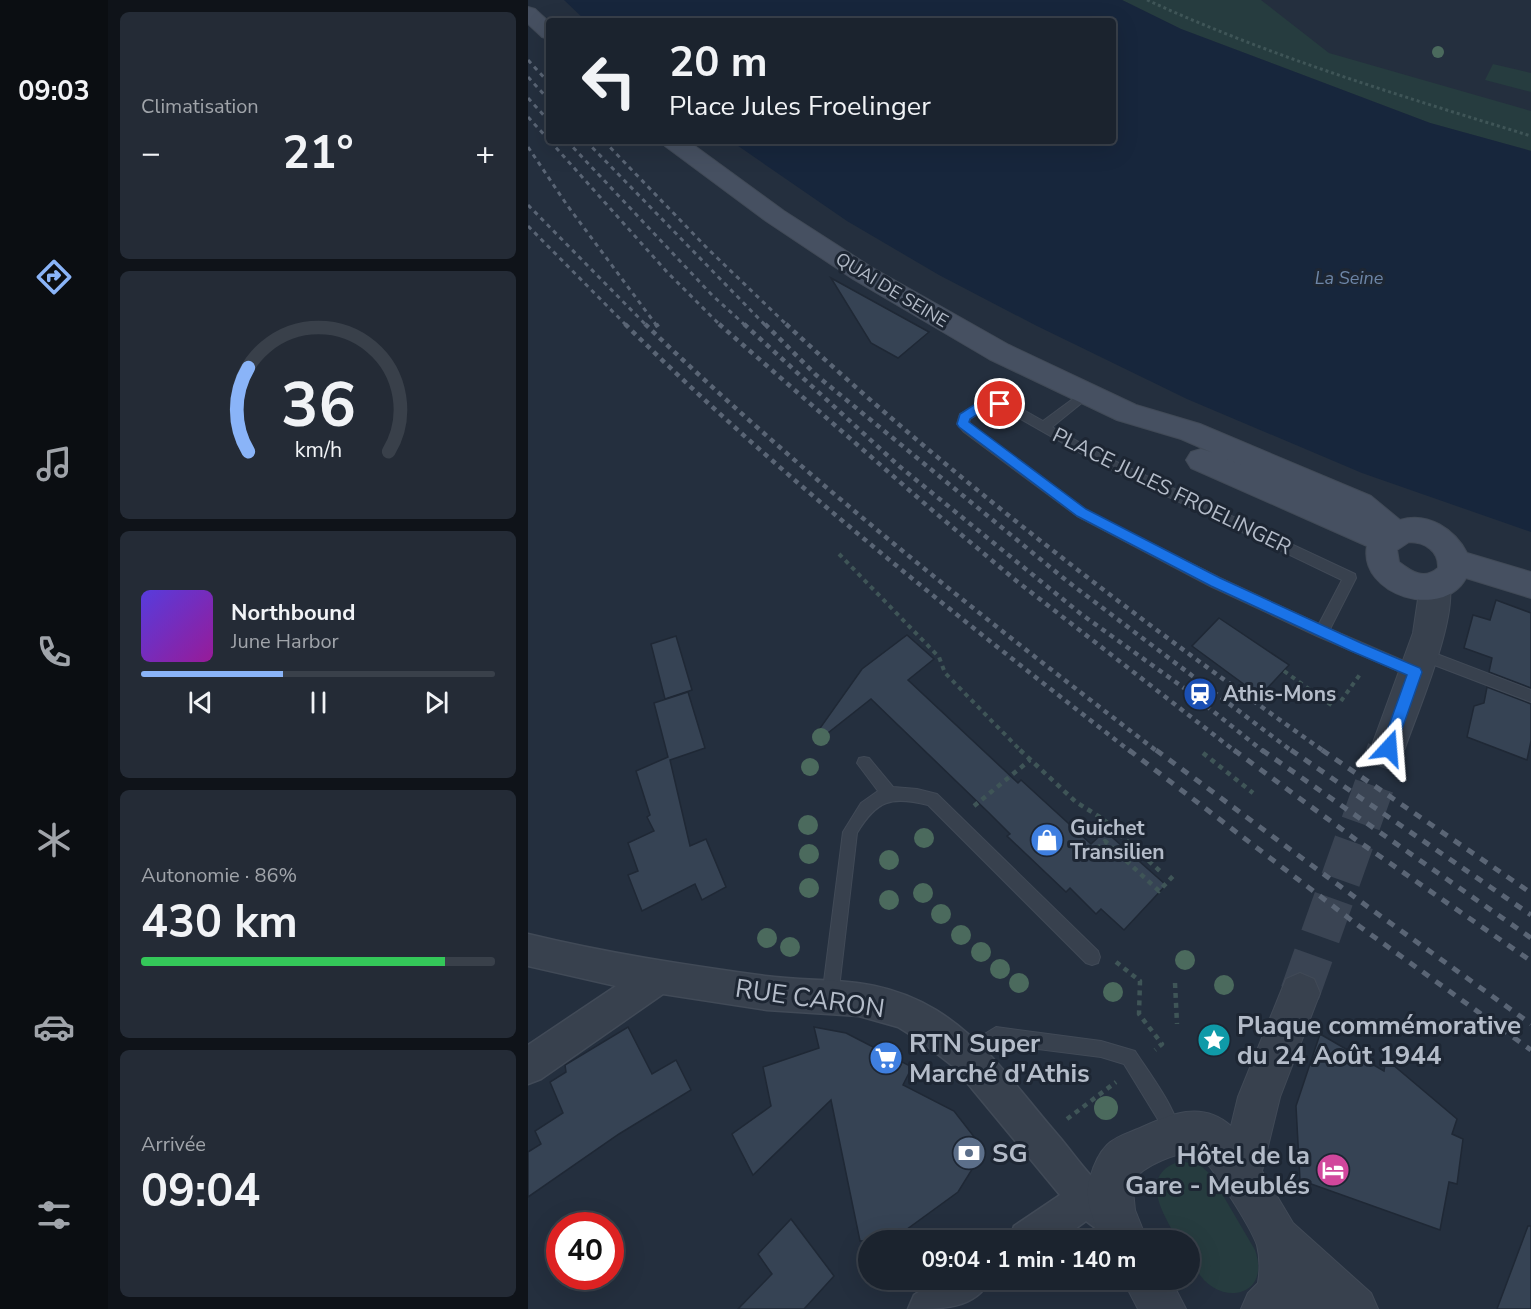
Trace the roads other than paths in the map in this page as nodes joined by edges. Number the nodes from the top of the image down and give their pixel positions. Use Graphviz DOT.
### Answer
graph roads {
  1 [pos="528,12"];
  2 [pos="546,30"];
  3 [pos="677,144"];
  4 [pos="1085,394"];
  5 [pos="1044,427"];
  6 [pos="1390,537"];
  7 [pos="1445,574"];
  8 [pos="1531,585"];
  9 [pos="1322,632"];
  10 [pos="1418,663"];
  11 [pos="1531,696"];
  12 [pos="1389,748"];
  13 [pos="864,763"];
  14 [pos="890,793"];
  15 [pos="528,950"];
  16 [pos="1092,957"];
  17 [pos="659,977"];
  18 [pos="1300,993"];
  19 [pos="830,997"];
  20 [pos="966,1055"];
  21 [pos="528,1066"];
  22 [pos="1259,1097"];
  23 [pos="1190,1135"];
  24 [pos="1240,1174"];
  25 [pos="1109,1219"];
  26 [pos="1067,1230"];
  27 [pos="1277,1239"];
  28 [pos="956,1290"];
  29 [pos="1152,1290"];
  30 [pos="1268,1307"];
  31 [pos="1352,1307"];
  32 [pos="928,1309"];
  33 [pos="1163,1309"];
  1 -- 2 [label="main road"];
  3 -- 4 [label="main road, QUAI DE SEINE"];
  4 -- 5 [label="lane"];
  4 -- 6 [label="main road, QUAI DE SEINE"];
  5 -- 9 [label="lane, PLACE JULES FROELINGER"];
  5 -- 9 [label="lane, PLACE JULES FROELINGER"];
  6 -- 7 [label="main road"];
  6 -- 7 [label="main road"];
  7 -- 8 [label="main road"];
  7 -- 10 [label="street"];
  9 -- 10 [label="lane, PLACE JULES FROELINGER"];
  10 -- 11 [label="lane, PLACE JULES FROELINGER"];
  10 -- 12 [label="street"];
  13 -- 14 [label="lane"];
  14 -- 16 [label="lane"];
  14 -- 19 [label="lane"];
  15 -- 17 [label="street, RUE CARON"];
  17 -- 19 [label="street, RUE CARON"];
  17 -- 21 [label="street"];
  18 -- 22 [label="street"];
  19 -- 20 [label="street, RUE CARON"];
  20 -- 23 [label="lane"];
  20 -- 25 [label="street, RUE CARON"];
  22 -- 23 [label="street"];
  22 -- 24 [label="street"];
  23 -- 24 [label="street"];
  23 -- 25 [label="street"];
  24 -- 27 [label="street"];
  25 -- 26 [label="street"];
  27 -- 30 [label="street"];
  27 -- 31 [label="street"];
  28 -- 32 [label="street"];
  29 -- 33 [label="street"];
  30 -- 31 [label="street"];
}
